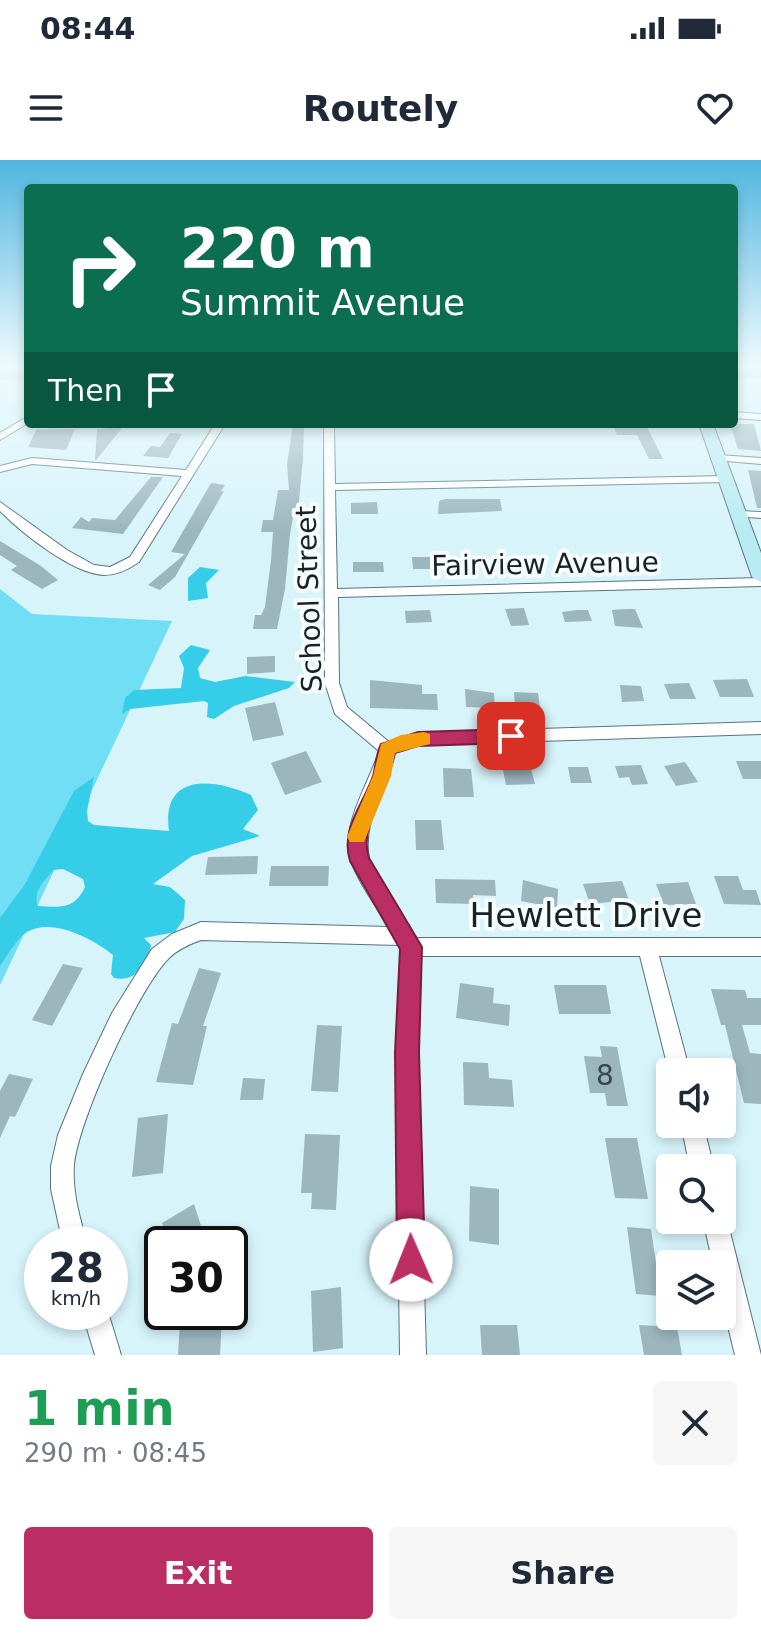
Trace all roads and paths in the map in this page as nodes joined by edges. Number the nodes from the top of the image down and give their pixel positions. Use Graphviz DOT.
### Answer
graph roads {
  1 [pos="24,422"];
  2 [pos="217,428"];
  3 [pos="329,428"];
  4 [pos="708,428"];
  5 [pos="0,437"];
  6 [pos="719,458"];
  7 [pos="761,461"];
  8 [pos="0,469"];
  9 [pos="188,473"];
  10 [pos="726,479"];
  11 [pos="329,487"];
  12 [pos="0,505"];
  13 [pos="738,514"];
  14 [pos="761,515"];
  15 [pos="761,580"];
  16 [pos="331,593"];
  17 [pos="761,728"];
  18 [pos="387,749"];
  19 [pos="408,942"];
  20 [pos="647,947"];
  21 [pos="761,947"];
  22 [pos="675,1058"];
  23 [pos="69,1226"];
  24 [pos="718,1234"];
  25 [pos="100,1330"];
  26 [pos="108,1355"];
  27 [pos="413,1355"];
  28 [pos="748,1355"];
  1 -- 5 [label="street"];
  2 -- 9 [label="street"];
  3 -- 11 [label="street, School Street"];
  4 -- 6 [label="main road"];
  6 -- 7 [label="street"];
  6 -- 10 [label="main road"];
  8 -- 9 [label="street"];
  9 -- 12 [label="street"];
  10 -- 11 [label="street"];
  10 -- 13 [label="main road"];
  11 -- 16 [label="street, School Street"];
  13 -- 14 [label="street"];
  13 -- 15 [label="main road"];
  15 -- 16 [label="street, Fairview Avenue"];
  16 -- 18 [label="street, School Street"];
  17 -- 18 [label="street"];
  18 -- 19 [label="street"];
  19 -- 20 [label="street, Hewlett Drive"];
  19 -- 23 [label="street, Hewlett Drive"];
  19 -- 27 [label="street"];
  20 -- 21 [label="street, Hewlett Drive"];
  20 -- 22 [label="street"];
  24 -- 28 [label="street"];
  25 -- 26 [label="street"];
}
